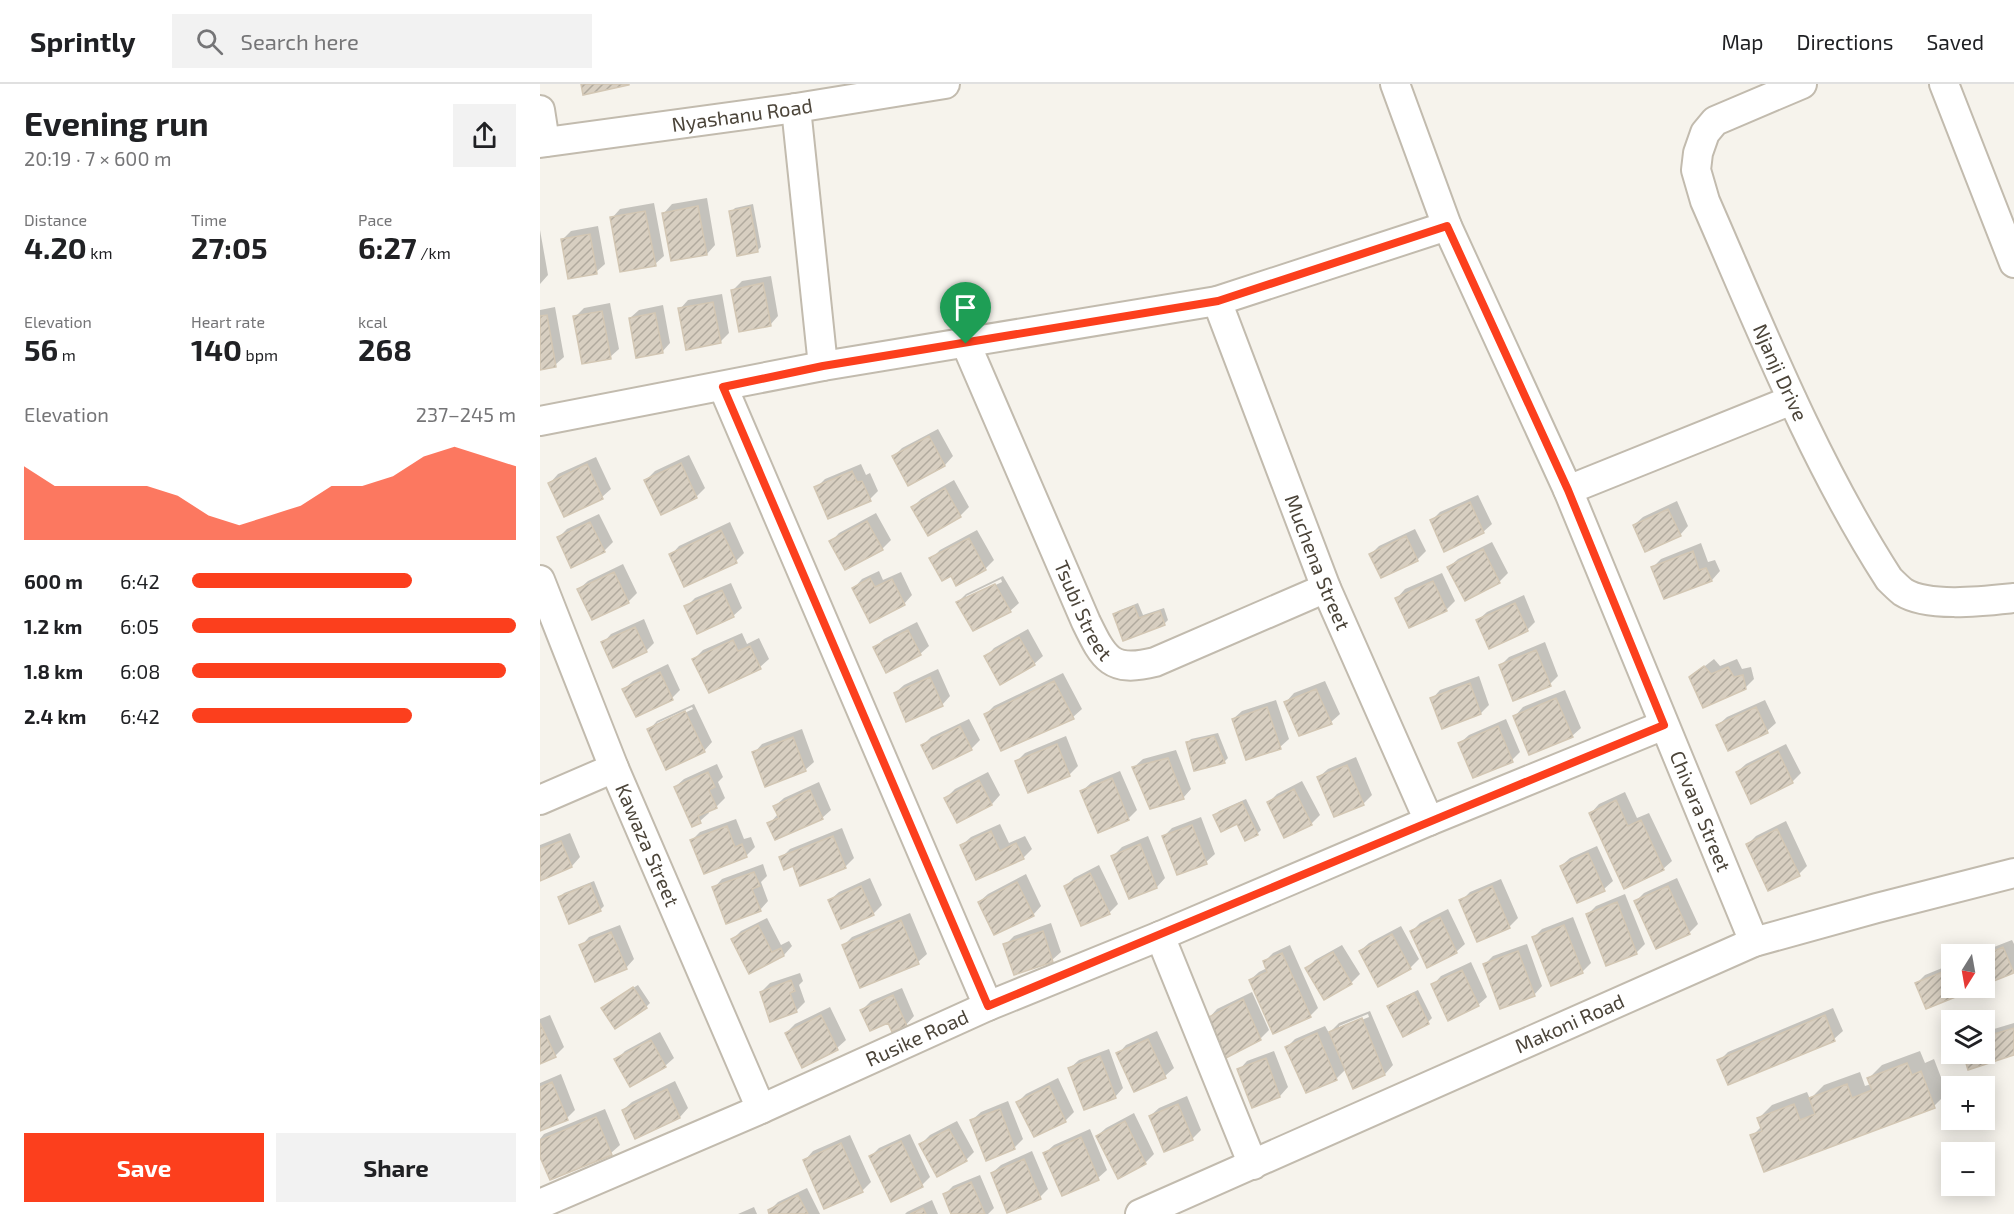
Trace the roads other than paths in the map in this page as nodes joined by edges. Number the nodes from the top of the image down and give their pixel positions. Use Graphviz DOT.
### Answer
graph roads {
  1 [pos="945,84"];
  2 [pos="1395,84"];
  3 [pos="1802,84"];
  4 [pos="1944,84"];
  5 [pos="796,108"];
  6 [pos="540,110"];
  7 [pos="542,143"];
  8 [pos="1447,226"];
  9 [pos="2014,263"];
  10 [pos="1218,301"];
  11 [pos="966,344"];
  12 [pos="823,366"];
  13 [pos="723,387"];
  14 [pos="1792,400"];
  15 [pos="540,421"];
  16 [pos="1568,490"];
  17 [pos="540,580"];
  18 [pos="1326,588"];
  19 [pos="2014,598"];
  20 [pos="1664,725"];
  21 [pos="614,768"];
  22 [pos="540,800"];
  23 [pos="1429,821"];
  24 [pos="2014,873"];
  25 [pos="1160,936"];
  26 [pos="1754,942"];
  27 [pos="988,1006"];
  28 [pos="761,1109"];
  29 [pos="1253,1165"];
  30 [pos="540,1204"];
  31 [pos="1140,1214"];
  1 -- 5 [label="street, Nyashanu Road"];
  2 -- 8 [label="street, Chivara Street"];
  3 -- 14 [label="street, Njanji Drive"];
  4 -- 9 [label="street"];
  5 -- 7 [label="street, Nyashanu Road"];
  5 -- 12 [label="street"];
  6 -- 7 [label="street"];
  8 -- 10 [label="street"];
  8 -- 16 [label="street, Chivara Street"];
  10 -- 11 [label="street"];
  10 -- 18 [label="street, Muchena Street"];
  11 -- 12 [label="street"];
  11 -- 18 [label="street, Tsubi Street"];
  12 -- 13 [label="street"];
  13 -- 15 [label="street"];
  13 -- 27 [label="street"];
  14 -- 16 [label="street"];
  14 -- 19 [label="street, Njanji Drive"];
  16 -- 20 [label="street, Chivara Street"];
  17 -- 21 [label="street, Kawaza Street"];
  18 -- 23 [label="street, Muchena Street"];
  20 -- 23 [label="street, Rusike Road"];
  20 -- 26 [label="street, Chivara Street"];
  21 -- 22 [label="street"];
  21 -- 28 [label="street, Kawaza Street"];
  23 -- 25 [label="street, Rusike Road"];
  24 -- 26 [label="street, Makoni Road"];
  25 -- 27 [label="street, Rusike Road"];
  25 -- 29 [label="street"];
  26 -- 29 [label="street, Makoni Road"];
  27 -- 28 [label="street, Rusike Road"];
  28 -- 30 [label="street, Rusike Road"];
  29 -- 31 [label="street, Makoni Road"];
}
